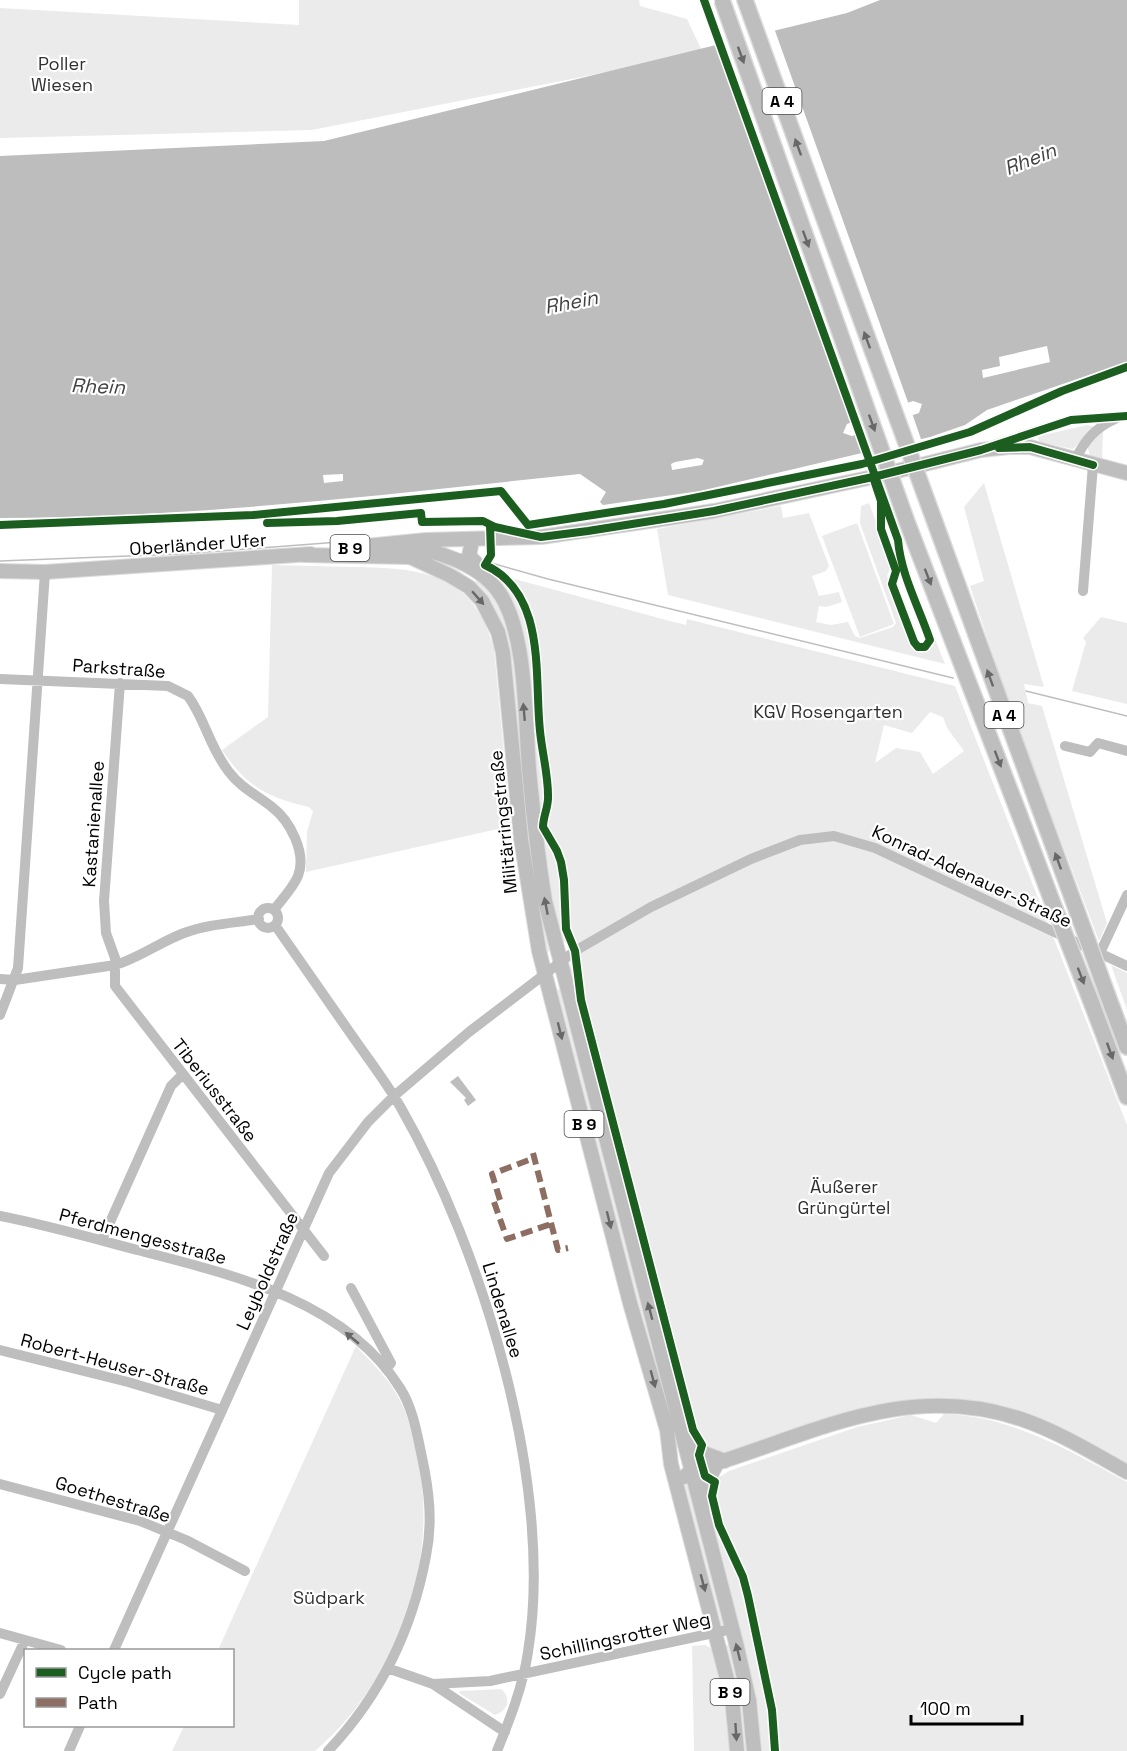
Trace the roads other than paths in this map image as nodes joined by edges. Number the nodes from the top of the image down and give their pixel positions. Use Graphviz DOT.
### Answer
graph roads {
  1 [pos="722,0"];
  2 [pos="746,0"];
  3 [pos="1123,416"];
  4 [pos="981,450"];
  5 [pos="1075,460"];
  6 [pos="1093,465"];
  7 [pos="1127,473"];
  8 [pos="505,539"];
  9 [pos="397,544"];
  10 [pos="471,546"];
  11 [pos="435,553"];
  12 [pos="303,555"];
  13 [pos="410,557"];
  14 [pos="0,571"];
  15 [pos="45,572"];
  16 [pos="489,581"];
  17 [pos="1083,591"];
  18 [pos="0,679"];
  19 [pos="38,680"];
  20 [pos="120,684"];
  21 [pos="1065,746"];
  22 [pos="1127,751"];
  23 [pos="1127,895"];
  24 [pos="274,910"];
  25 [pos="259,920"];
  26 [pos="275,925"];
  27 [pos="1100,953"];
  28 [pos="559,963"];
  29 [pos="115,965"];
  30 [pos="1127,966"];
  31 [pos="545,975"];
  32 [pos="0,979"];
  33 [pos="15,980"];
  34 [pos="0,1015"];
  35 [pos="1127,1047"];
  36 [pos="182,1075"];
  37 [pos="394,1096"];
  38 [pos="1127,1097"];
  39 [pos="0,1216"];
  40 [pos="303,1230"];
  41 [pos="102,1240"];
  42 [pos="324,1256"];
  43 [pos="351,1288"];
  44 [pos="275,1293"];
  45 [pos="0,1350"];
  46 [pos="386,1369"];
  47 [pos="222,1410"];
  48 [pos="673,1430"];
  49 [pos="721,1462"];
  50 [pos="691,1471"];
  51 [pos="1127,1472"];
  52 [pos="0,1484"];
  53 [pos="679,1493"];
  54 [pos="704,1516"];
  55 [pos="166,1532"];
  56 [pos="245,1571"];
  57 [pos="732,1629"];
  58 [pos="0,1633"];
  59 [pos="716,1634"];
  60 [pos="25,1640"];
  61 [pos="57,1649"];
  62 [pos="114,1649"];
  63 [pos="390,1669"];
  64 [pos="524,1674"];
  65 [pos="433,1684"];
  66 [pos="0,1694"];
  67 [pos="79,1727"];
  68 [pos="505,1732"];
  69 [pos="69,1751"];
  70 [pos="328,1751"];
  71 [pos="497,1751"];
  72 [pos="737,1751"];
  73 [pos="754,1751"];
  1 -- 38 [label="highway, A 4, one-way, bridge"];
  35 -- 2 [label="highway, A 4, one-way, bridge"];
  3 -- 4 [label="street"];
  3 -- 5 [label="street"];
  4 -- 5 [label="main road"];
  4 -- 8 [label="main road"];
  5 -- 6 [label="main road"];
  6 -- 7 [label="main road"];
  6 -- 17 [label="street"];
  8 -- 9 [label="main road, Oberländer Ufer"];
  8 -- 10 [label="main road"];
  9 -- 11 [label="main road, Militärringstraße / B 9"];
  9 -- 12 [label="main road, Oberländer Ufer / B 9"];
  10 -- 11 [label="main road"];
  10 -- 16 [label="main road, B 9"];
  11 -- 13 [label="main road"];
  11 -- 16 [label="main road, Militärringstraße / B 9"];
  12 -- 13 [label="main road, Militärringstraße / B 9"];
  12 -- 15 [label="main road, Oberländer Ufer / B 9"];
  13 -- 31 [label="main road, Militärringstraße / B 9, one-way"];
  14 -- 15 [label="main road, Oberländer Ufer / B 9"];
  15 -- 19 [label="street"];
  28 -- 16 [label="main road, Militärringstraße / B 9, one-way"];
  18 -- 19 [label="street, Parkstraße"];
  19 -- 20 [label="street, Parkstraße"];
  19 -- 33 [label="street"];
  20 -- 24 [label="street, Parkstraße"];
  20 -- 29 [label="street, Kastanienallee"];
  21 -- 22 [label="street"];
  23 -- 27 [label="street"];
  24 -- 25 [label="street"];
  24 -- 26 [label="street"];
  25 -- 26 [label="street"];
  25 -- 29 [label="street"];
  26 -- 37 [label="street, Lindenallee"];
  27 -- 28 [label="street, Konrad-Adenauer-Straße"];
  27 -- 30 [label="street, Konrad-Adenauer-Straße"];
  28 -- 31 [label="street, Konrad-Adenauer-Straße"];
  48 -- 28 [label="main road, Militärringstraße / B 9, one-way"];
  29 -- 33 [label="street"];
  29 -- 36 [label="street, Tiberiusstraße"];
  31 -- 37 [label="street, Leyboldstraße"];
  31 -- 48 [label="main road, Militärringstraße / B 9, one-way"];
  32 -- 33 [label="street"];
  33 -- 34 [label="street"];
  36 -- 40 [label="street, Tiberiusstraße"];
  36 -- 41 [label="street"];
  37 -- 40 [label="street, Leyboldstraße"];
  37 -- 64 [label="street, Lindenallee"];
  39 -- 41 [label="street, Pferdmengesstraße"];
  40 -- 42 [label="street, Tiberiusstraße"];
  40 -- 44 [label="street, Leyboldstraße"];
  41 -- 44 [label="street, Pferdmengesstraße"];
  43 -- 46 [label="street"];
  46 -- 44 [label="street, Pferdmengesstraße, one-way"];
  44 -- 47 [label="street, Leyboldstraße"];
  45 -- 47 [label="street, Robert-Heuser-Straße"];
  46 -- 63 [label="street"];
  47 -- 55 [label="street, Leyboldstraße"];
  48 -- 49 [label="main road, B 9"];
  48 -- 50 [label="main road, Militärringstraße / B 9"];
  48 -- 53 [label="main road, Militärringstraße / B 9"];
  49 -- 50 [label="main road"];
  49 -- 51 [label="main road"];
  49 -- 54 [label="main road, B 9"];
  50 -- 53 [label="main road"];
  50 -- 54 [label="main road, Militärringstraße / B 9"];
  52 -- 55 [label="street, Goethestraße"];
  53 -- 59 [label="main road, Militärringstraße / B 9, one-way"];
  54 -- 57 [label="main road, Militärringstraße / B 9"];
  55 -- 56 [label="street, Goethestraße"];
  55 -- 62 [label="street, Leyboldstraße"];
  57 -- 59 [label="street, Schillingsrotter Weg"];
  73 -- 57 [label="main road, Militärringstraße / B 9, one-way"];
  58 -- 60 [label="street"];
  59 -- 64 [label="street, Schillingsrotter Weg"];
  59 -- 72 [label="main road, Militärringstraße / B 9, one-way"];
  60 -- 61 [label="street"];
  60 -- 66 [label="street"];
  63 -- 65 [label="street"];
  63 -- 70 [label="street"];
  64 -- 65 [label="street, Schillingsrotter Weg"];
  64 -- 68 [label="street, Lindenallee"];
  65 -- 68 [label="street"];
  67 -- 69 [label="street"];
  68 -- 71 [label="street, Lindenallee"];
}
